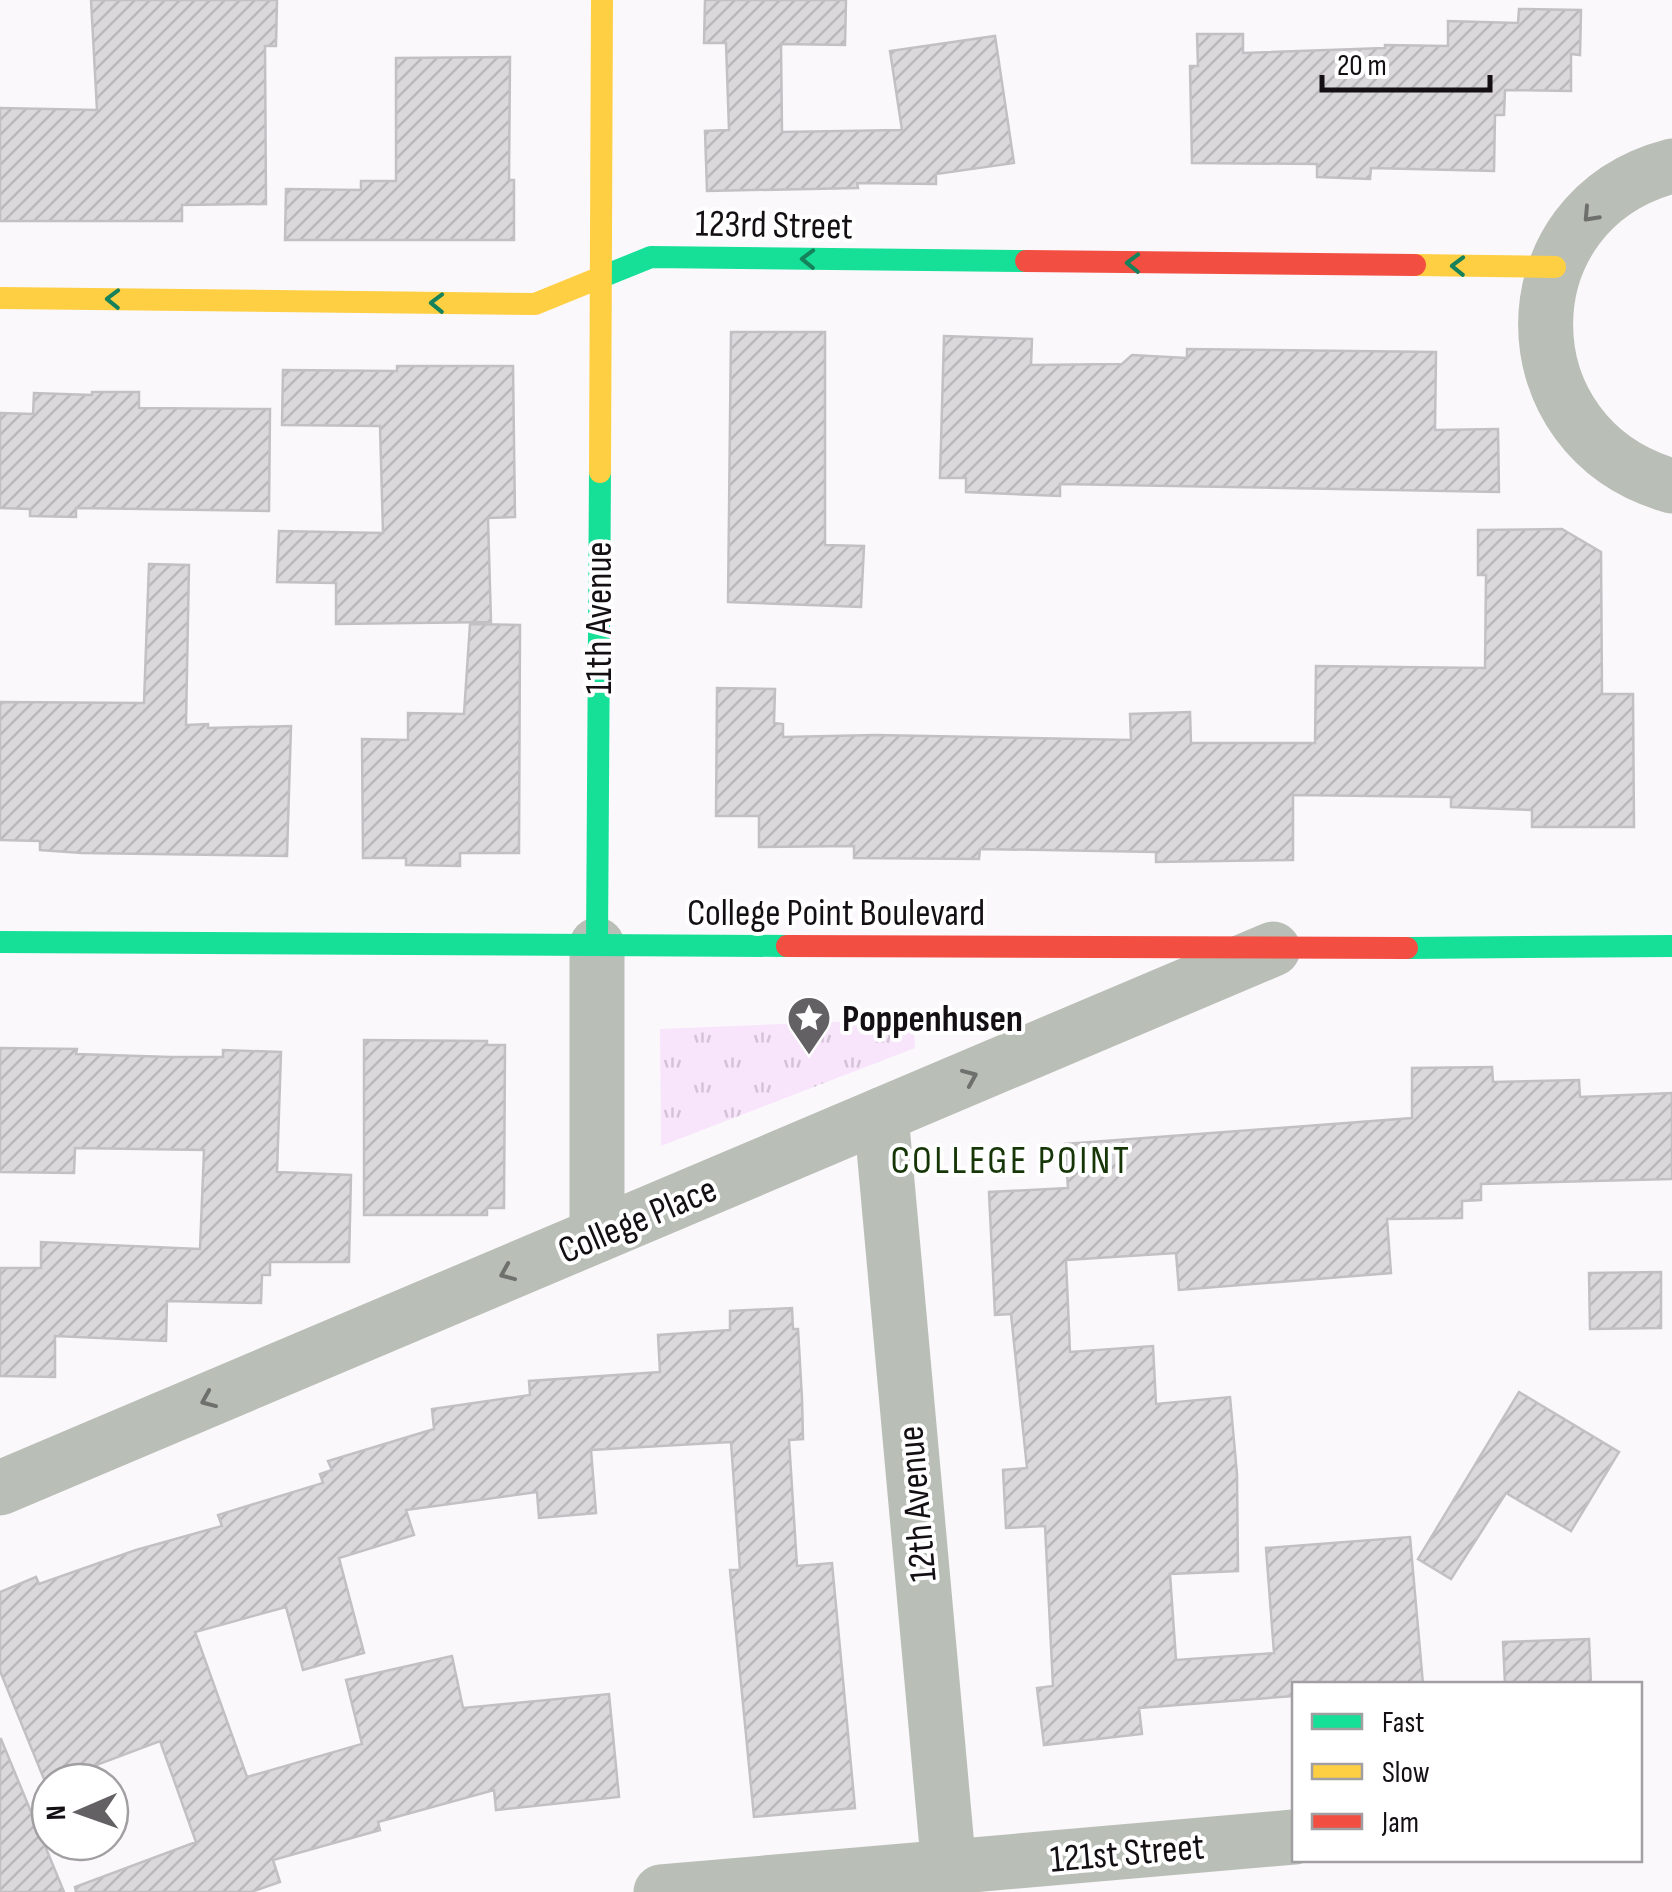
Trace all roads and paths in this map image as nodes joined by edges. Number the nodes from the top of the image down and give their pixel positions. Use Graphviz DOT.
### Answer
graph roads {
  1 [pos="602,0"];
  2 [pos="1672,166"];
  3 [pos="1556,267"];
  4 [pos="599,278"];
  5 [pos="0,298"];
  6 [pos="1672,486"];
  7 [pos="0,942"];
  8 [pos="597,946"];
  9 [pos="1672,946"];
  10 [pos="1273,949"];
  11 [pos="881,1116"];
  12 [pos="597,1236"];
  13 [pos="0,1488"];
  14 [pos="1292,1837"];
  15 [pos="951,1880"];
  16 [pos="662,1892"];
  1 -- 4 [label="street, 11th Avenue"];
  2 -- 3 [label="street, one-way"];
  3 -- 4 [label="street, 123rd Street, one-way"];
  3 -- 6 [label="street"];
  4 -- 5 [label="street, 123rd Street, one-way"];
  4 -- 8 [label="street, 11th Avenue"];
  7 -- 8 [label="street, College Point Boulevard"];
  8 -- 10 [label="street, College Point Boulevard"];
  8 -- 12 [label="street, 11th Avenue"];
  9 -- 10 [label="street, College Point Boulevard"];
  11 -- 10 [label="street, College Place, one-way"];
  11 -- 12 [label="street, College Place"];
  11 -- 15 [label="street, 12th Avenue"];
  12 -- 13 [label="street, College Place, one-way"];
  14 -- 15 [label="street, 121st Street"];
  15 -- 16 [label="street, 121st Street"];
}
